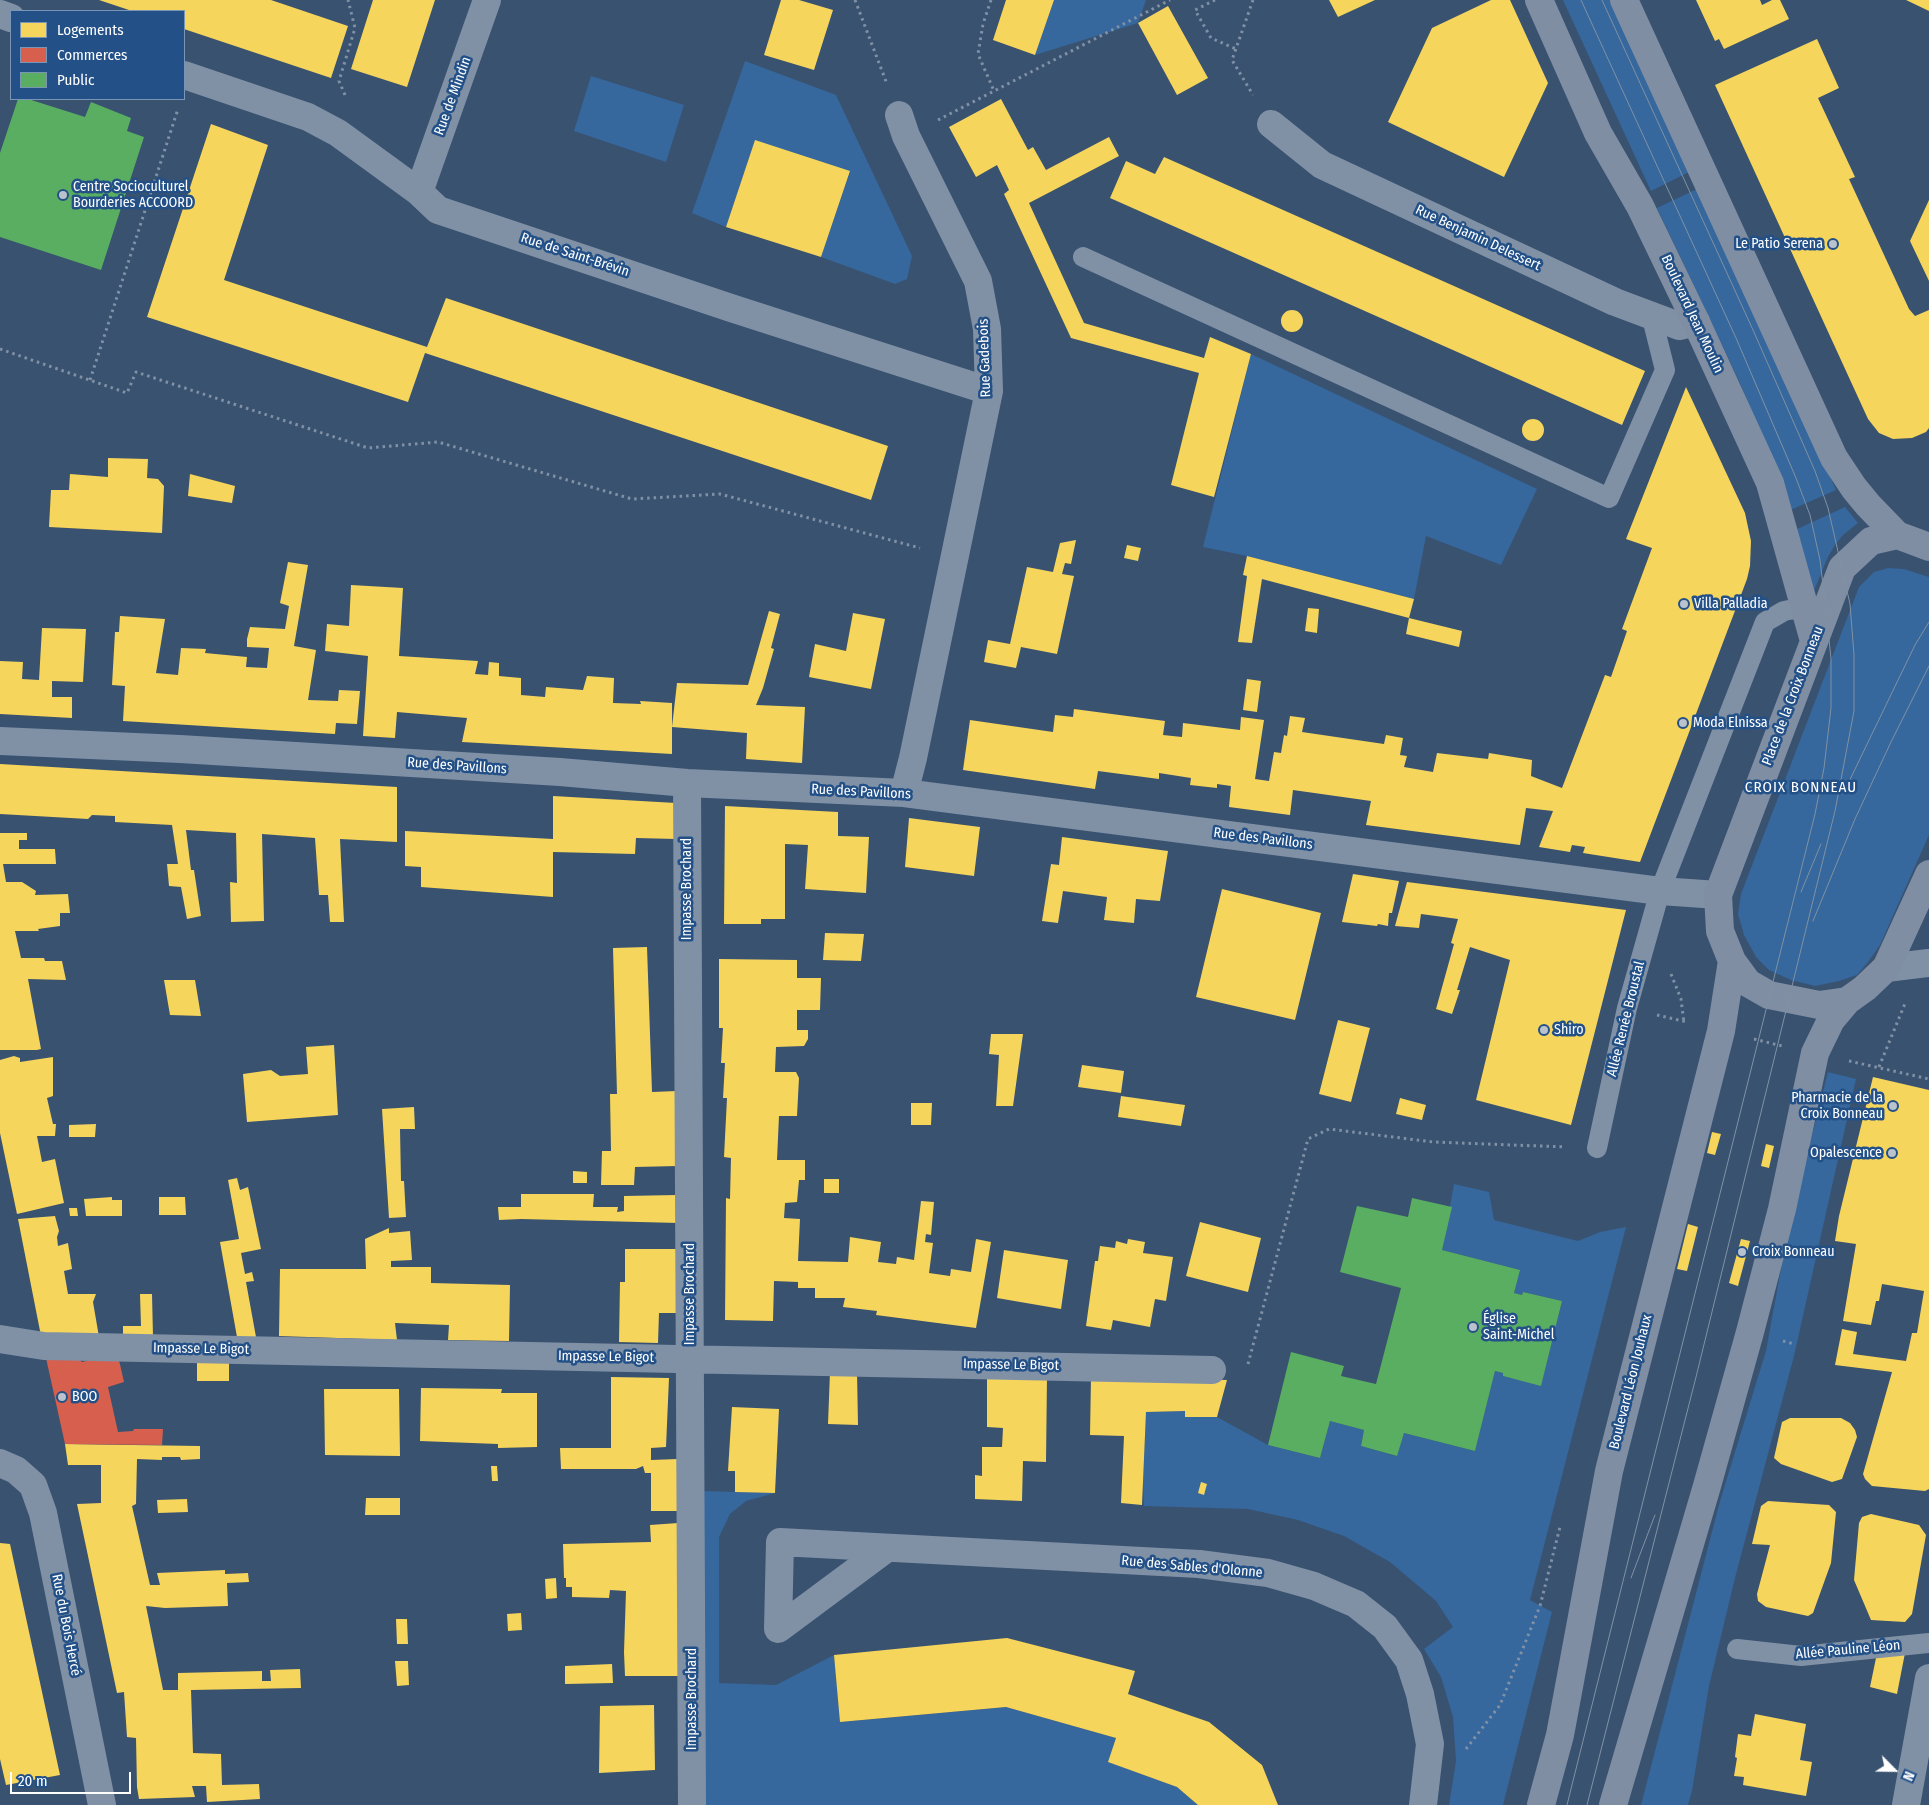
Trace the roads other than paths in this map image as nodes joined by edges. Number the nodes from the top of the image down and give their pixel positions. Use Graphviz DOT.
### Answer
graph roads {
  1 [pos="488,0"];
  2 [pos="1539,0"];
  3 [pos="1624,0"];
  4 [pos="185,75"];
  5 [pos="1270,124"];
  6 [pos="903,126"];
  7 [pos="419,192"];
  8 [pos="1083,256"];
  9 [pos="1651,314"];
  10 [pos="1696,322"];
  11 [pos="989,391"];
  12 [pos="1898,535"];
  13 [pos="1928,542"];
  14 [pos="1806,613"];
  15 [pos="1814,641"];
  16 [pos="0,741"];
  17 [pos="687,783"];
  18 [pos="904,793"];
  19 [pos="1929,874"];
  20 [pos="1660,891"];
  21 [pos="1718,895"];
  22 [pos="1732,961"];
  23 [pos="1925,964"];
  24 [pos="1886,968"];
  25 [pos="1847,1001"];
  26 [pos="1597,1148"];
  27 [pos="0,1339"];
  28 [pos="690,1358"];
  29 [pos="1212,1370"];
  30 [pos="0,1463"];
  31 [pos="887,1548"];
  32 [pos="1929,1642"];
  33 [pos="1737,1649"];
  34 [pos="1929,1678"];
  35 [pos="102,1805"];
  36 [pos="692,1805"];
  37 [pos="1423,1805"];
  38 [pos="1541,1805"];
  39 [pos="1613,1805"];
  40 [pos="1906,1805"];
  1 -- 7 [label="street, Rue de Mindin"];
  2 -- 10 [label="main road, Boulevard Jean Moulin"];
  3 -- 12 [label="main road"];
  4 -- 7 [label="street, Rue de Saint-Brévin"];
  5 -- 9 [label="street, Rue Benjamin Delessert"];
  6 -- 11 [label="street, Rue Gadebois"];
  7 -- 11 [label="street, Rue de Saint-Brévin"];
  8 -- 9 [label="lane"];
  9 -- 10 [label="street, Rue Benjamin Delessert"];
  10 -- 14 [label="main road, Boulevard Jean Moulin"];
  11 -- 18 [label="street, Rue Gadebois"];
  12 -- 13 [label="main road"];
  12 -- 15 [label="main road, Place de la Croix Bonneau"];
  14 -- 15 [label="main road, Boulevard Jean Moulin"];
  14 -- 20 [label="lane, Allée Renée Broustal"];
  15 -- 21 [label="main road, Place de la Croix Bonneau"];
  16 -- 17 [label="street, Rue des Pavillons"];
  17 -- 18 [label="street, Rue des Pavillons"];
  17 -- 28 [label="street, Impasse Brochard"];
  18 -- 20 [label="street, Rue des Pavillons"];
  19 -- 24 [label="main road, Place de la Croix Bonneau"];
  20 -- 21 [label="street, Rue des Pavillons"];
  20 -- 26 [label="lane, Allée Renée Broustal"];
  21 -- 22 [label="main road, Place de la Croix Bonneau"];
  22 -- 25 [label="main road, Place de la Croix Bonneau"];
  22 -- 38 [label="main road, Boulevard Léon Jouhaux"];
  23 -- 24 [label="street"];
  24 -- 25 [label="main road, Place de la Croix Bonneau"];
  25 -- 39 [label="main road"];
  27 -- 28 [label="street, Impasse Le Bigot"];
  28 -- 29 [label="street, Impasse Le Bigot"];
  28 -- 36 [label="street, Impasse Brochard"];
  30 -- 35 [label="street, Rue du Bois Hercé"];
  31 -- 37 [label="street, Rue des Sables d'Olonne"];
  32 -- 33 [label="lane, Allée Pauline Léon"];
  34 -- 40 [label="street"];
}
